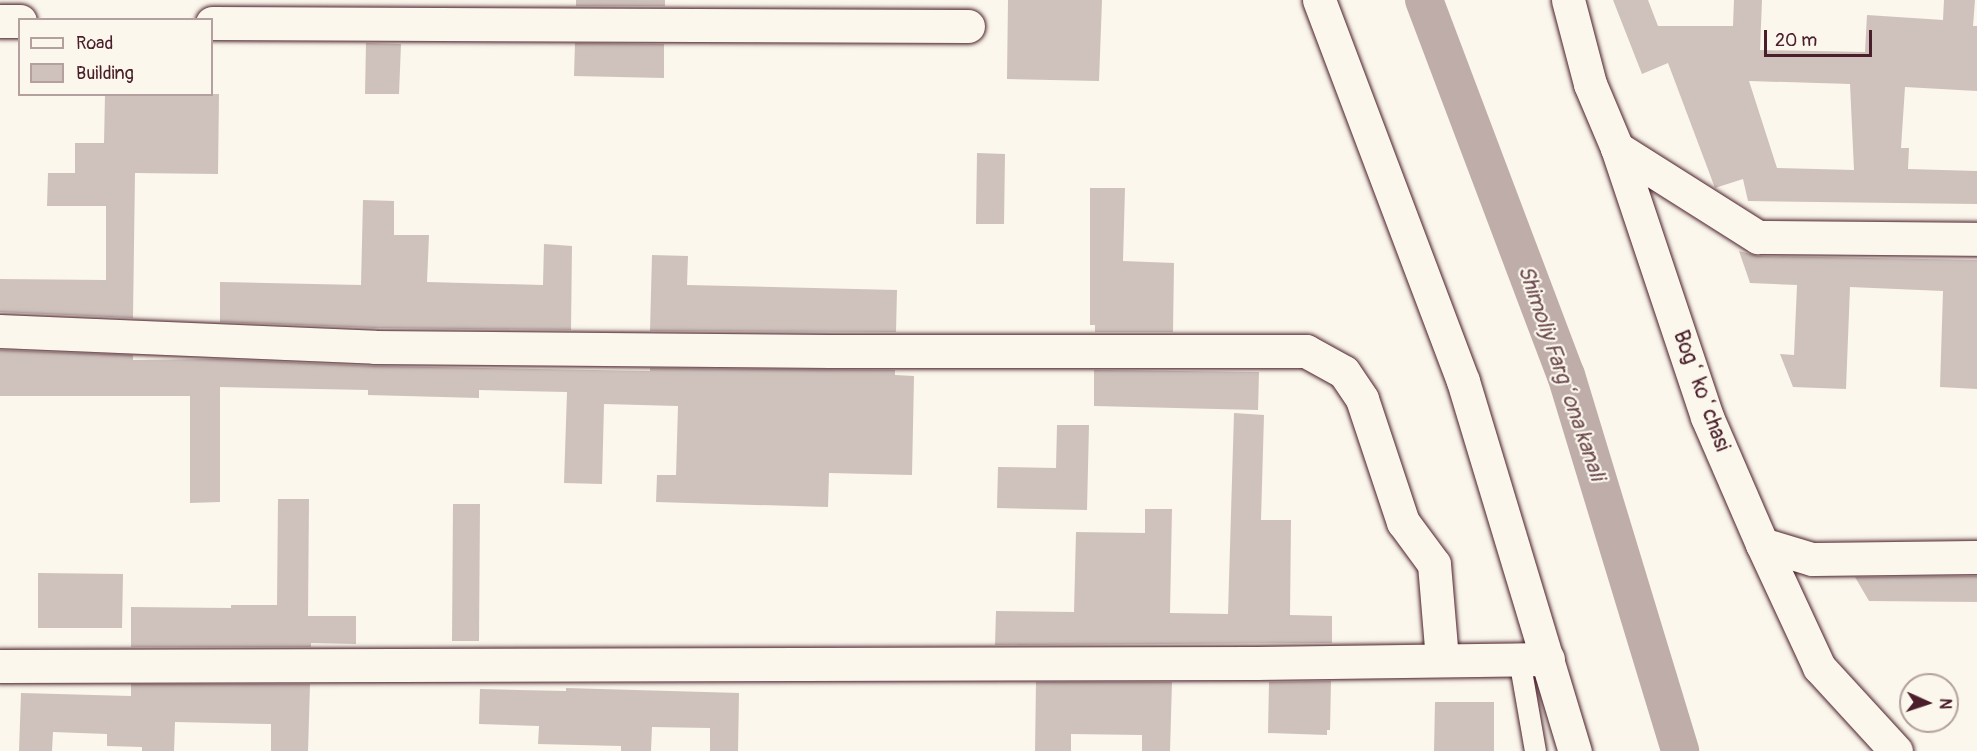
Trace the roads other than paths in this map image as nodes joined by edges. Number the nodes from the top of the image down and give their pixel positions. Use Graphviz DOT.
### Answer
graph roads {
  1 [pos="1319,0"];
  2 [pos="1568,0"];
  3 [pos="0,21"];
  4 [pos="18,21"];
  5 [pos="213,23"];
  6 [pos="968,26"];
  7 [pos="1617,148"];
  8 [pos="1977,239"];
  9 [pos="0,331"];
  10 [pos="1762,544"];
  11 [pos="1977,557"];
  12 [pos="1533,659"];
  13 [pos="1442,660"];
  14 [pos="0,666"];
  15 [pos="1535,751"];
  16 [pos="1575,751"];
  17 [pos="1896,751"];
  1 -- 12 [label="street"];
  2 -- 7 [label="street, Bogʻ koʻchasi"];
  3 -- 4 [label="street"];
  5 -- 6 [label="street"];
  7 -- 8 [label="street"];
  7 -- 10 [label="street, Bogʻ koʻchasi"];
  9 -- 13 [label="street"];
  10 -- 11 [label="street"];
  10 -- 17 [label="street, Bogʻ koʻchasi"];
  12 -- 13 [label="street"];
  12 -- 15 [label="lane"];
  12 -- 16 [label="street"];
  13 -- 14 [label="street"];
}
